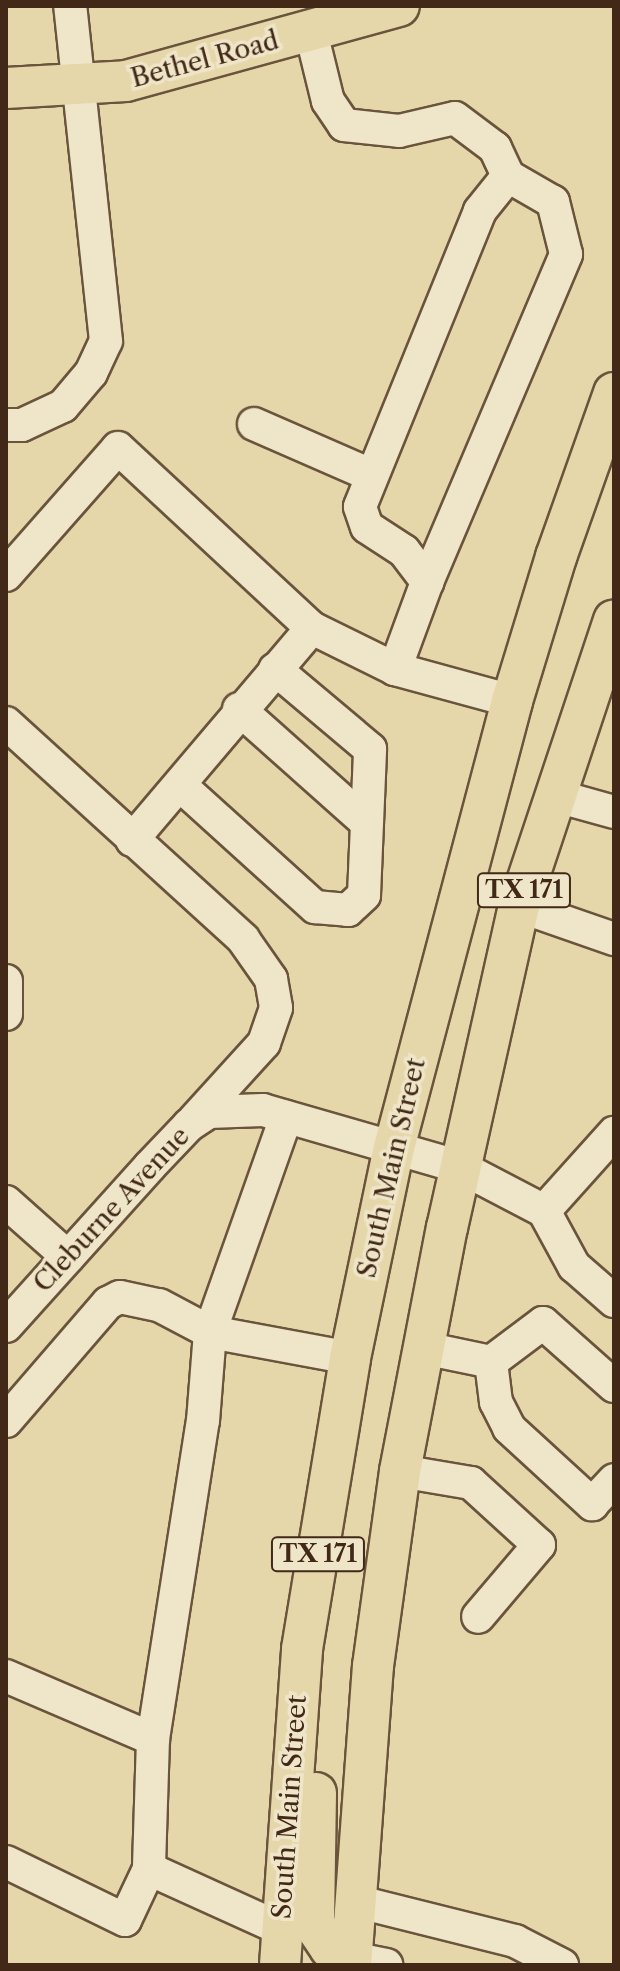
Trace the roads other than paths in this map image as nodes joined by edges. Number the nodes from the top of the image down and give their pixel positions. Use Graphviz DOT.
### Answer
graph roads {
  1 [pos="70,6"];
  2 [pos="399,6"];
  3 [pos="311,32"];
  4 [pos="80,84"];
  5 [pos="6,88"];
  6 [pos="508,176"];
  7 [pos="614,393"];
  8 [pos="254,424"];
  9 [pos="6,425"];
  10 [pos="371,475"];
  11 [pos="6,575"];
  12 [pos="427,582"];
  13 [pos="614,620"];
  14 [pos="312,628"];
  15 [pos="275,669"];
  16 [pos="395,669"];
  17 [pos="512,701"];
  18 [pos="239,709"];
  19 [pos="6,723"];
  20 [pos="181,786"];
  21 [pos="553,795"];
  22 [pos="614,812"];
  23 [pos="367,823"];
  24 [pos="132,840"];
  25 [pos="519,906"];
  26 [pos="614,939"];
  27 [pos="6,981"];
  28 [pos="6,1014"];
  29 [pos="286,1117"];
  30 [pos="189,1125"];
  31 [pos="614,1133"];
  32 [pos="394,1148"];
  33 [pos="460,1167"];
  34 [pos="6,1202"];
  35 [pos="544,1211"];
  36 [pos="68,1257"];
  37 [pos="608,1283"];
  38 [pos="6,1326"];
  39 [pos="210,1332"];
  40 [pos="424,1348"];
  41 [pos="350,1358"];
  42 [pos="491,1362"];
  43 [pos="614,1386"];
  44 [pos="6,1421"];
  45 [pos="400,1471"];
  46 [pos="614,1480"];
  47 [pos="322,1529"];
  48 [pos="478,1617"];
  49 [pos="6,1676"];
  50 [pos="153,1739"];
  51 [pos="6,1862"];
  52 [pos="149,1869"];
  53 [pos="355,1901"];
  54 [pos="281,1947"];
  55 [pos="363,1963"];
  56 [pos="562,1965"];
  1 -- 4 [label="street"];
  2 -- 3 [label="main road, Bethel Road"];
  3 -- 4 [label="main road, Bethel Road"];
  3 -- 6 [label="street"];
  4 -- 5 [label="main road, Bethel Road"];
  4 -- 9 [label="street"];
  6 -- 10 [label="street"];
  6 -- 12 [label="street"];
  7 -- 17 [label="main road, South Main Street / TX 171"];
  8 -- 10 [label="street"];
  10 -- 12 [label="street"];
  11 -- 14 [label="street"];
  12 -- 16 [label="street"];
  13 -- 21 [label="main road, TX 171"];
  14 -- 15 [label="street"];
  14 -- 16 [label="street"];
  15 -- 18 [label="street"];
  15 -- 23 [label="street"];
  16 -- 17 [label="street"];
  17 -- 32 [label="main road, South Main Street / TX 171"];
  18 -- 20 [label="street"];
  18 -- 23 [label="street"];
  19 -- 24 [label="street"];
  20 -- 23 [label="street"];
  20 -- 24 [label="street"];
  21 -- 22 [label="street"];
  21 -- 25 [label="main road, TX 171"];
  24 -- 30 [label="street"];
  25 -- 26 [label="street"];
  25 -- 33 [label="main road, TX 171"];
  27 -- 28 [label="street"];
  29 -- 30 [label="street, Cleburne Avenue"];
  29 -- 32 [label="street, Cleburne Avenue"];
  29 -- 39 [label="street"];
  30 -- 36 [label="street, Cleburne Avenue"];
  31 -- 35 [label="street"];
  32 -- 33 [label="street, Cleburne Avenue"];
  32 -- 41 [label="main road, South Main Street / TX 171"];
  33 -- 35 [label="street, Cleburne Avenue"];
  33 -- 40 [label="main road, TX 171"];
  34 -- 36 [label="street"];
  35 -- 37 [label="street"];
  36 -- 38 [label="street, Cleburne Avenue"];
  39 -- 41 [label="street"];
  39 -- 44 [label="street"];
  39 -- 50 [label="street"];
  40 -- 42 [label="street"];
  40 -- 45 [label="main road, TX 171"];
  41 -- 47 [label="main road, South Main Street / TX 171"];
  42 -- 43 [label="street"];
  42 -- 46 [label="street"];
  45 -- 48 [label="street"];
  45 -- 53 [label="main road, TX 171"];
  47 -- 54 [label="main road, South Main Street / TX 171"];
  47 -- 55 [label="main road"];
  49 -- 50 [label="street"];
  50 -- 52 [label="street"];
  51 -- 52 [label="street"];
  52 -- 54 [label="street"];
  53 -- 55 [label="main road, TX 171"];
  53 -- 56 [label="street"];
}
